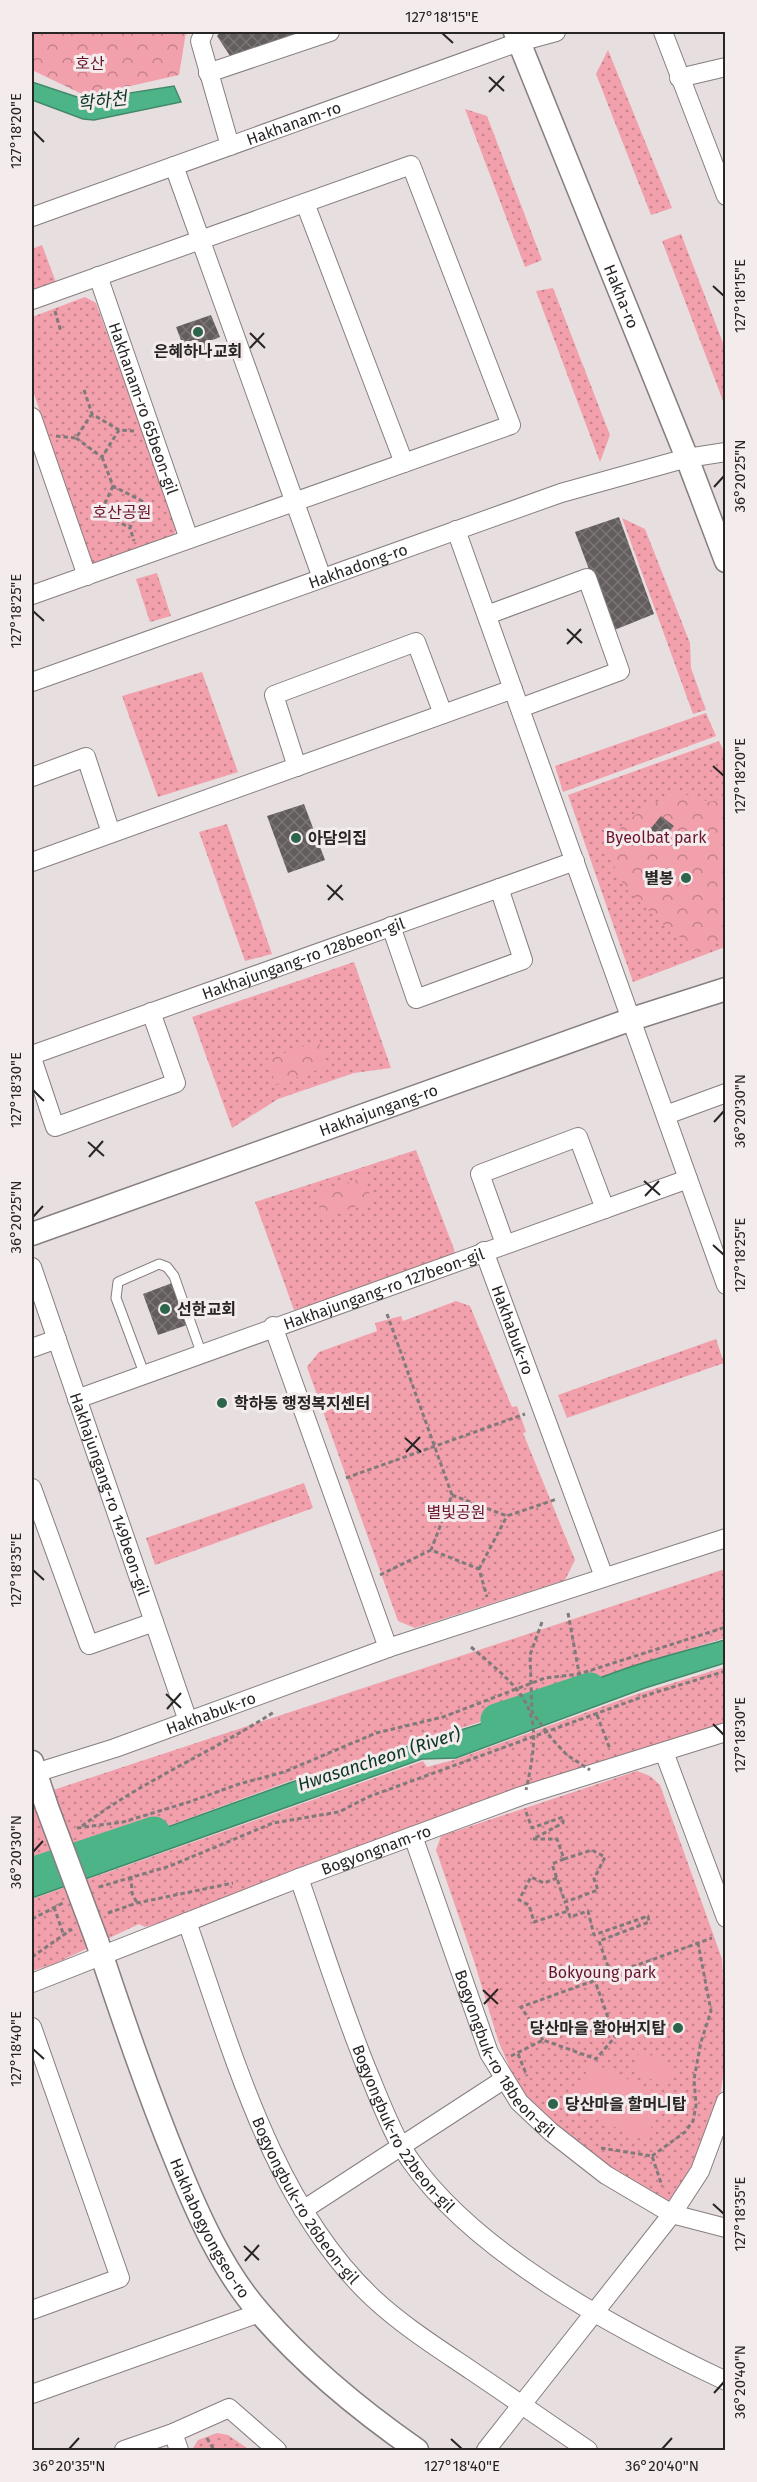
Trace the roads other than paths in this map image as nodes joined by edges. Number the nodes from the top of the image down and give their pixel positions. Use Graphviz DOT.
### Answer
graph roads {
  1 [pos="204,32"];
  2 [pos="330,32"];
  3 [pos="556,32"];
  4 [pos="663,32"];
  5 [pos="517,37"];
  6 [pos="726,67"];
  7 [pos="208,73"];
  8 [pos="679,78"];
  9 [pos="230,146"];
  10 [pos="174,166"];
  11 [pos="726,196"];
  12 [pos="305,203"];
  13 [pos="32,217"];
  14 [pos="202,239"];
  15 [pos="98,276"];
  16 [pos="32,300"];
  17 [pos="32,417"];
  18 [pos="726,452"];
  19 [pos="687,458"];
  20 [pos="405,463"];
  21 [pos="295,502"];
  22 [pos="456,530"];
  23 [pos="189,539"];
  24 [pos="726,561"];
  25 [pos="87,576"];
  26 [pos="322,578"];
  27 [pos="32,595"];
  28 [pos="487,615"];
  29 [pos="32,682"];
  30 [pos="513,689"];
  31 [pos="520,708"];
  32 [pos="443,714"];
  33 [pos="297,766"];
  34 [pos="32,777"];
  35 [pos="111,833"];
  36 [pos="575,861"];
  37 [pos="32,862"];
  38 [pos="500,888"];
  39 [pos="391,926"];
  40 [pos="726,989"];
  41 [pos="151,1012"];
  42 [pos="632,1019"];
  43 [pos="32,1056"];
  44 [pos="726,1093"];
  45 [pos="666,1115"];
  46 [pos="688,1179"];
  47 [pos="605,1209"];
  48 [pos="32,1234"];
  49 [pos="505,1244"];
  50 [pos="484,1251"];
  51 [pos="32,1267"];
  52 [pos="726,1285"];
  53 [pos="273,1326"];
  54 [pos="57,1339"];
  55 [pos="32,1348"];
  56 [pos="201,1352"];
  57 [pos="144,1373"];
  58 [pos="77,1399"];
  59 [pos="32,1488"];
  60 [pos="726,1538"];
  61 [pos="604,1576"];
  62 [pos="154,1622"];
  63 [pos="388,1648"];
  64 [pos="188,1721"];
  65 [pos="726,1732"];
  66 [pos="664,1752"];
  67 [pos="33,1770"];
  68 [pos="413,1836"];
  69 [pos="298,1878"];
  70 [pos="726,1918"];
  71 [pos="186,1922"];
  72 [pos="99,1948"];
  73 [pos="32,1983"];
  74 [pos="32,2027"];
  75 [pos="503,2080"];
  76 [pos="726,2101"];
  77 [pos="401,2146"];
  78 [pos="303,2210"];
  79 [pos="672,2214"];
  80 [pos="726,2228"];
  81 [pos="32,2310"];
  82 [pos="259,2313"];
  83 [pos="596,2313"];
  84 [pos="726,2381"];
  85 [pos="32,2394"];
  86 [pos="523,2406"];
  87 [pos="173,2433"];
  88 [pos="124,2451"];
  89 [pos="179,2451"];
  90 [pos="277,2451"];
  91 [pos="417,2451"];
  92 [pos="486,2451"];
  93 [pos="588,2451"];
  1 -- 7 [label="street"];
  2 -- 7 [label="street"];
  3 -- 5 [label="street, Hakhanam-ro"];
  4 -- 8 [label="street"];
  5 -- 9 [label="street, Hakhanam-ro"];
  5 -- 19 [label="street, Hakha-ro"];
  6 -- 8 [label="street"];
  7 -- 9 [label="street"];
  8 -- 11 [label="street"];
  9 -- 10 [label="street, Hakhanam-ro"];
  10 -- 13 [label="street, Hakhanam-ro"];
  10 -- 14 [label="street"];
  12 -- 14 [label="street"];
  12 -- 20 [label="street"];
  12 -- 20 [label="street"];
  14 -- 15 [label="street"];
  14 -- 21 [label="street"];
  15 -- 16 [label="street"];
  15 -- 23 [label="street, Hakhanam-ro 65beon-gil"];
  17 -- 25 [label="street"];
  18 -- 19 [label="street, Hakhadong-ro"];
  19 -- 22 [label="street, Hakhadong-ro"];
  19 -- 24 [label="street, Hakha-ro"];
  20 -- 21 [label="street"];
  21 -- 23 [label="street"];
  21 -- 26 [label="street"];
  22 -- 26 [label="street, Hakhadong-ro"];
  22 -- 28 [label="street"];
  23 -- 25 [label="street"];
  25 -- 27 [label="street"];
  26 -- 29 [label="street, Hakhadong-ro"];
  28 -- 30 [label="street"];
  28 -- 31 [label="street"];
  30 -- 31 [label="street"];
  30 -- 32 [label="street"];
  31 -- 36 [label="street"];
  32 -- 33 [label="street"];
  32 -- 33 [label="street"];
  33 -- 35 [label="street"];
  34 -- 35 [label="street"];
  35 -- 37 [label="street"];
  36 -- 38 [label="street, Hakhajungang-ro 128beon-gil"];
  36 -- 42 [label="street"];
  38 -- 39 [label="street, Hakhajungang-ro 128beon-gil"];
  38 -- 39 [label="street"];
  39 -- 41 [label="street, Hakhajungang-ro 128beon-gil"];
  40 -- 42 [label="street, Hakhajungang-ro"];
  41 -- 43 [label="street, Hakhajungang-ro 128beon-gil"];
  41 -- 43 [label="street"];
  42 -- 45 [label="street"];
  42 -- 48 [label="street, Hakhajungang-ro"];
  44 -- 45 [label="street"];
  45 -- 46 [label="street"];
  46 -- 47 [label="street, Hakhajungang-ro 127beon-gil"];
  46 -- 52 [label="street"];
  47 -- 49 [label="street, Hakhajungang-ro 127beon-gil"];
  47 -- 49 [label="street"];
  49 -- 50 [label="street, Hakhajungang-ro 127beon-gil"];
  50 -- 53 [label="street, Hakhajungang-ro 127beon-gil"];
  50 -- 61 [label="street, Hakhabuk-ro"];
  51 -- 54 [label="street, Hakhajungang-ro 149beon-gil"];
  53 -- 56 [label="street, Hakhajungang-ro 127beon-gil"];
  53 -- 63 [label="street"];
  54 -- 55 [label="street"];
  54 -- 58 [label="street, Hakhajungang-ro 149beon-gil"];
  56 -- 57 [label="street, Hakhajungang-ro 127beon-gil"];
  56 -- 57 [label="lane"];
  57 -- 58 [label="street, Hakhajungang-ro 127beon-gil"];
  58 -- 62 [label="street, Hakhajungang-ro 149beon-gil"];
  59 -- 62 [label="street"];
  60 -- 61 [label="street, Hakhabuk-ro"];
  61 -- 63 [label="street, Hakhabuk-ro"];
  62 -- 64 [label="street, Hakhajungang-ro 149beon-gil"];
  63 -- 64 [label="street, Hakhabuk-ro"];
  64 -- 67 [label="street, Hakhabuk-ro"];
  65 -- 66 [label="street, Bogyongnam-ro"];
  66 -- 68 [label="street, Bogyongnam-ro"];
  66 -- 70 [label="street"];
  67 -- 72 [label="street, Hakhabogyongseo-ro, bridge"];
  68 -- 69 [label="street, Bogyongnam-ro"];
  68 -- 75 [label="street, Bogyongbuk-ro 18beon-gil"];
  69 -- 71 [label="street, Bogyongnam-ro"];
  69 -- 77 [label="street, Bogyongbuk-ro 22beon-gil"];
  71 -- 72 [label="street, Bogyongnam-ro"];
  71 -- 78 [label="street, Bogyongbuk-ro 26beon-gil"];
  72 -- 73 [label="street, Bogyongnam-ro"];
  72 -- 82 [label="street, Hakhabogyongseo-ro"];
  74 -- 81 [label="street"];
  75 -- 77 [label="street"];
  75 -- 79 [label="street, Bogyongbuk-ro 18beon-gil"];
  76 -- 79 [label="street"];
  77 -- 78 [label="street"];
  77 -- 83 [label="street, Bogyongbuk-ro 22beon-gil"];
  78 -- 86 [label="street, Bogyongbuk-ro 26beon-gil"];
  79 -- 80 [label="street, Bogyongbuk-ro 18beon-gil"];
  79 -- 83 [label="street"];
  82 -- 85 [label="street"];
  82 -- 91 [label="street, Hakhabogyongseo-ro"];
  83 -- 84 [label="street, Bogyongbuk-ro 22beon-gil"];
  83 -- 86 [label="street"];
  86 -- 92 [label="street"];
  86 -- 93 [label="street, Bogyongbuk-ro 26beon-gil"];
  87 -- 88 [label="street"];
  87 -- 89 [label="street"];
  87 -- 90 [label="street"];
}
